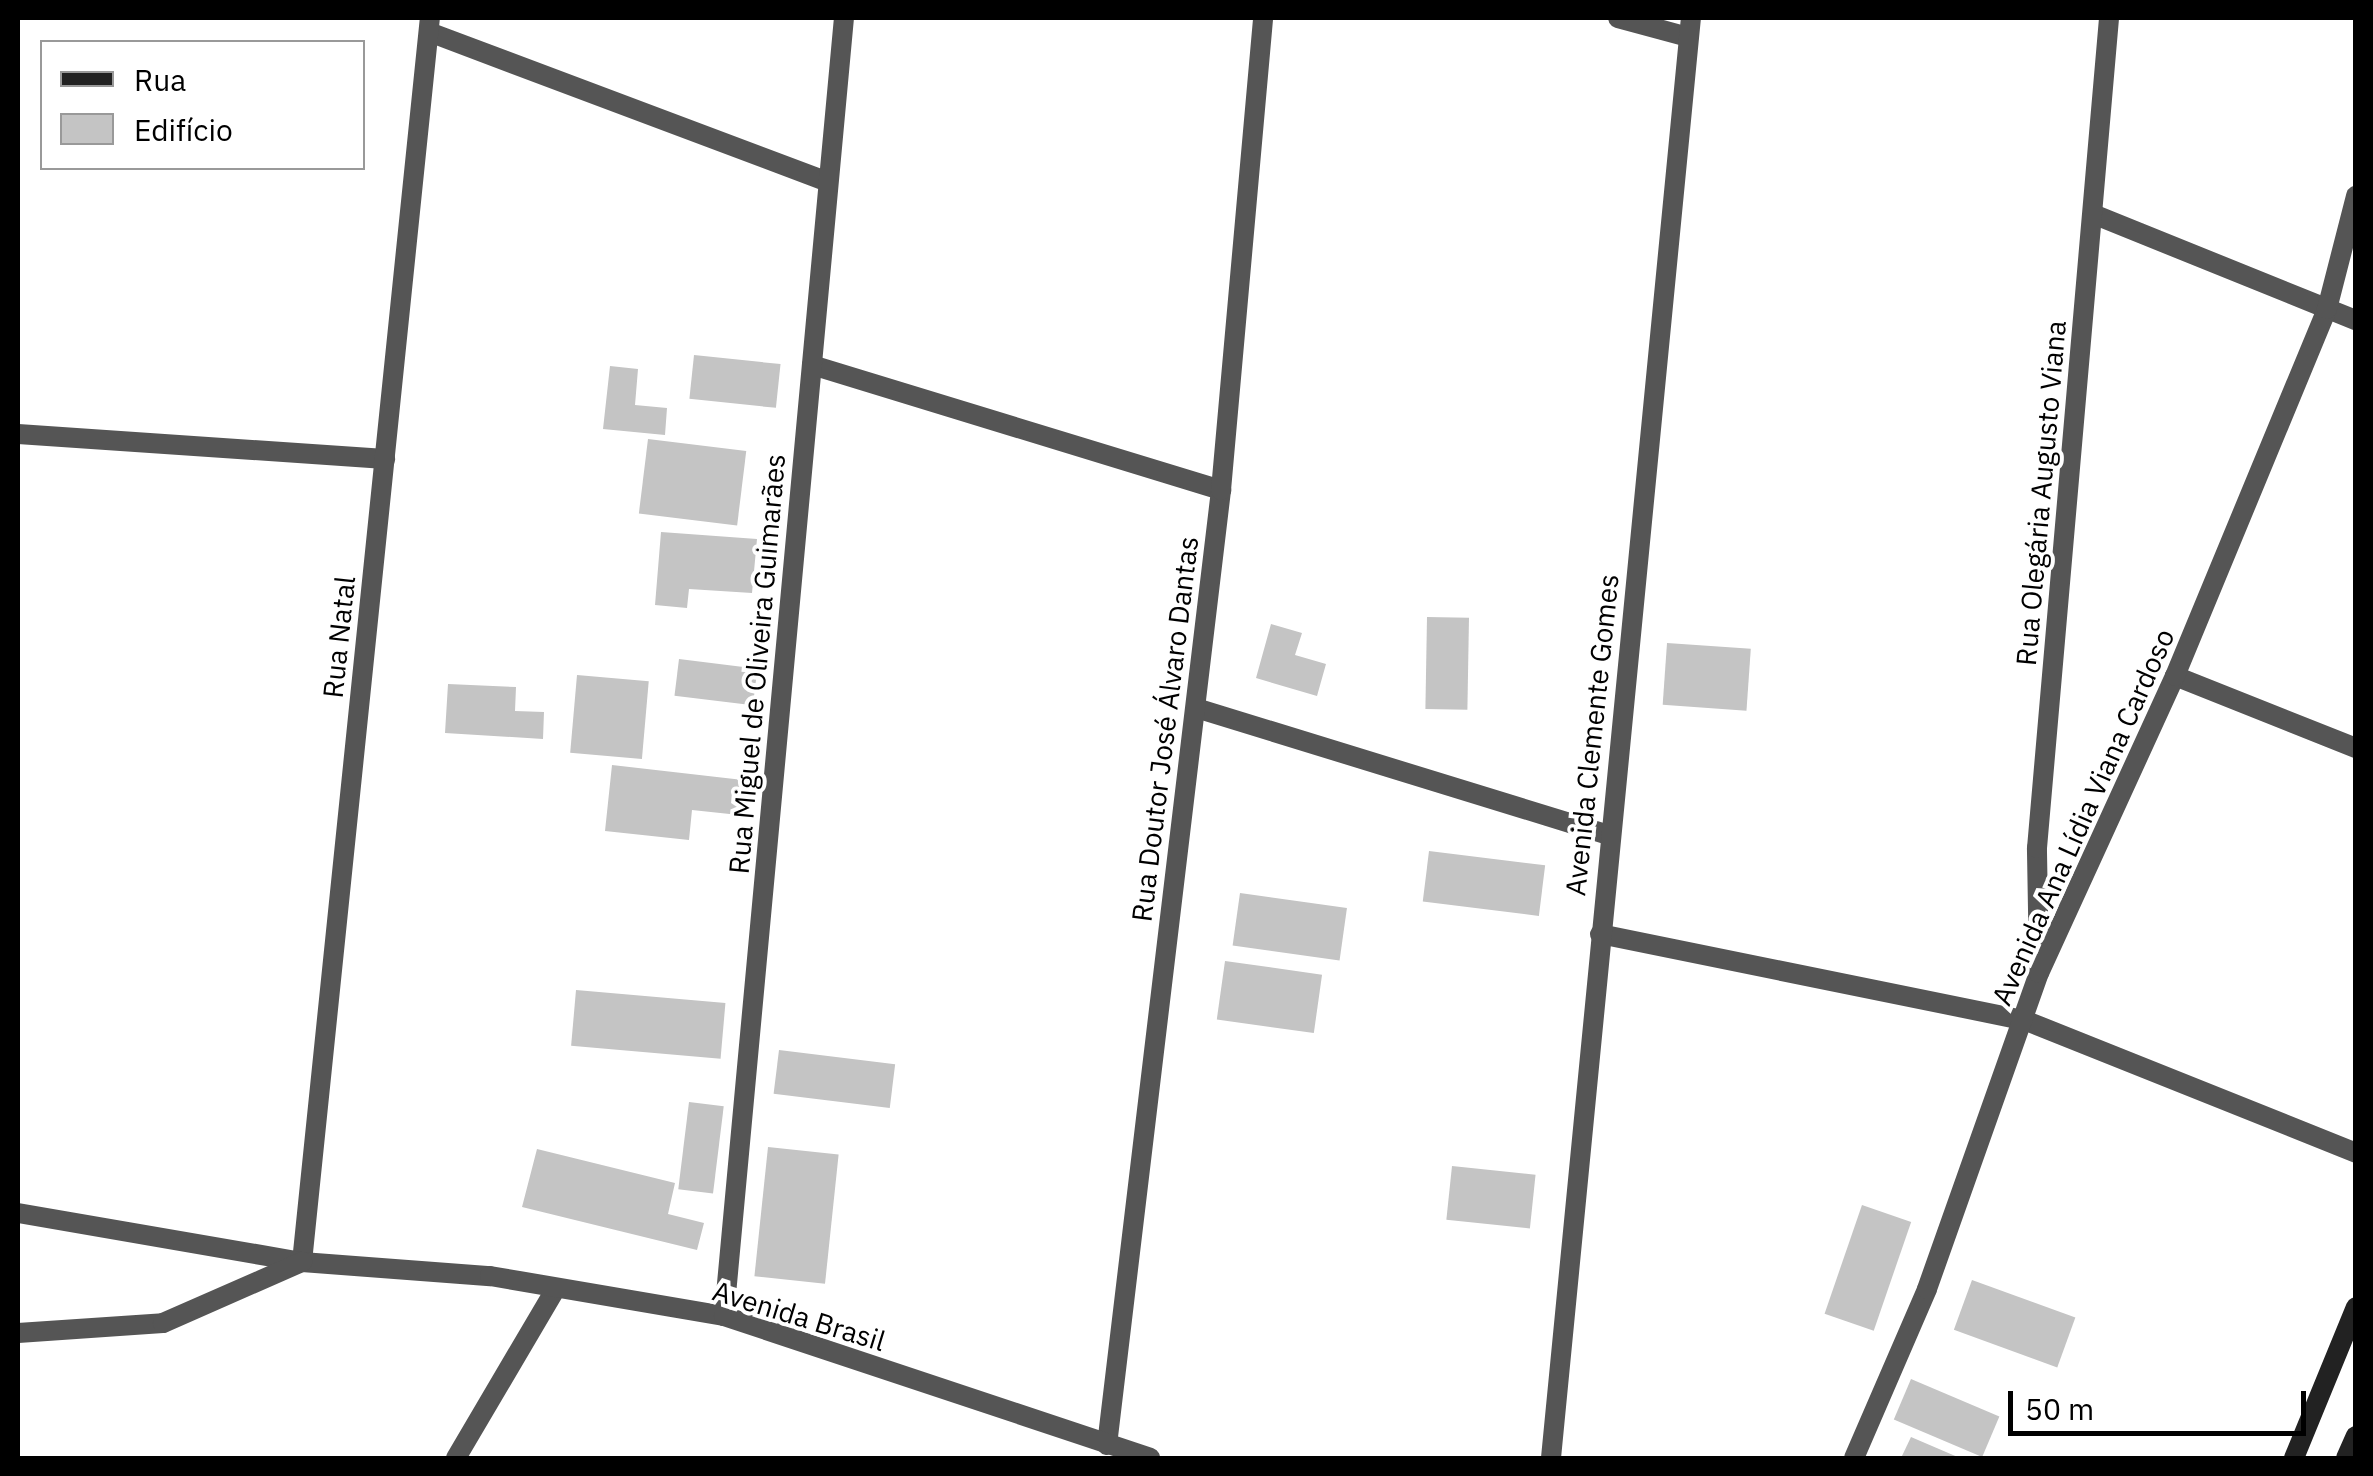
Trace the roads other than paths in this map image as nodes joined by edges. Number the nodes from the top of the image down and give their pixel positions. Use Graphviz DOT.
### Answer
graph roads {
  1 [pos="844,18"];
  2 [pos="1263,18"];
  3 [pos="1618,18"];
  4 [pos="2110,18"];
  5 [pos="430,24"];
  6 [pos="1690,27"];
  7 [pos="828,182"];
  8 [pos="2356,196"];
  9 [pos="2093,214"];
  10 [pos="2327,309"];
  11 [pos="2356,320"];
  12 [pos="812,364"];
  13 [pos="18,434"];
  14 [pos="385,460"];
  15 [pos="1221,490"];
  16 [pos="2175,676"];
  17 [pos="1196,708"];
  18 [pos="2356,748"];
  19 [pos="1610,835"];
  20 [pos="1600,934"];
  21 [pos="2040,973"];
  22 [pos="2024,1020"];
  23 [pos="2356,1153"];
  24 [pos="18,1214"];
  25 [pos="302,1262"];
  26 [pos="555,1290"];
  27 [pos="2356,1307"];
  28 [pos="724,1316"];
  29 [pos="18,1333"];
  30 [pos="2356,1436"];
  31 [pos="1107,1445"];
  32 [pos="456,1458"];
  33 [pos="1150,1458"];
  34 [pos="1551,1458"];
  35 [pos="1854,1458"];
  36 [pos="2294,1458"];
  37 [pos="2346,1458"];
  1 -- 7 [label="street, Rua Miguel de Oliveira Guimarães"];
  2 -- 15 [label="street, Rua Doutor José Álvaro Dantas"];
  3 -- 6 [label="street"];
  4 -- 9 [label="street, Rua Olegária Augusto Viana"];
  5 -- 7 [label="street"];
  5 -- 14 [label="street, Rua Natal"];
  6 -- 19 [label="street, Avenida Clemente Gomes"];
  7 -- 12 [label="street, Rua Miguel de Oliveira Guimarães"];
  8 -- 10 [label="street, Avenida Ana Lídia Viana Cardoso"];
  9 -- 10 [label="street"];
  9 -- 21 [label="street, Rua Olegária Augusto Viana"];
  10 -- 11 [label="street"];
  10 -- 16 [label="street, Avenida Ana Lídia Viana Cardoso"];
  12 -- 15 [label="street"];
  12 -- 28 [label="street, Rua Miguel de Oliveira Guimarães"];
  13 -- 14 [label="street"];
  14 -- 25 [label="street, Rua Natal"];
  15 -- 17 [label="street, Rua Doutor José Álvaro Dantas"];
  16 -- 18 [label="street"];
  16 -- 21 [label="street, Avenida Ana Lídia Viana Cardoso"];
  17 -- 19 [label="street"];
  17 -- 31 [label="street, Rua Doutor José Álvaro Dantas"];
  19 -- 20 [label="street, Avenida Clemente Gomes"];
  20 -- 22 [label="street"];
  20 -- 34 [label="street, Avenida Clemente Gomes"];
  21 -- 22 [label="street, Avenida Ana Lídia Viana Cardoso"];
  22 -- 23 [label="street"];
  22 -- 35 [label="street, Avenida Ana Lídia Viana Cardoso"];
  24 -- 25 [label="street, Avenida Brasil"];
  25 -- 26 [label="street, Avenida Brasil"];
  25 -- 29 [label="street"];
  26 -- 28 [label="street, Avenida Brasil"];
  26 -- 32 [label="street"];
  27 -- 36 [label="main road"];
  28 -- 31 [label="street, Avenida Brasil"];
  30 -- 37 [label="main road"];
  31 -- 33 [label="street, Avenida Brasil"];
}
